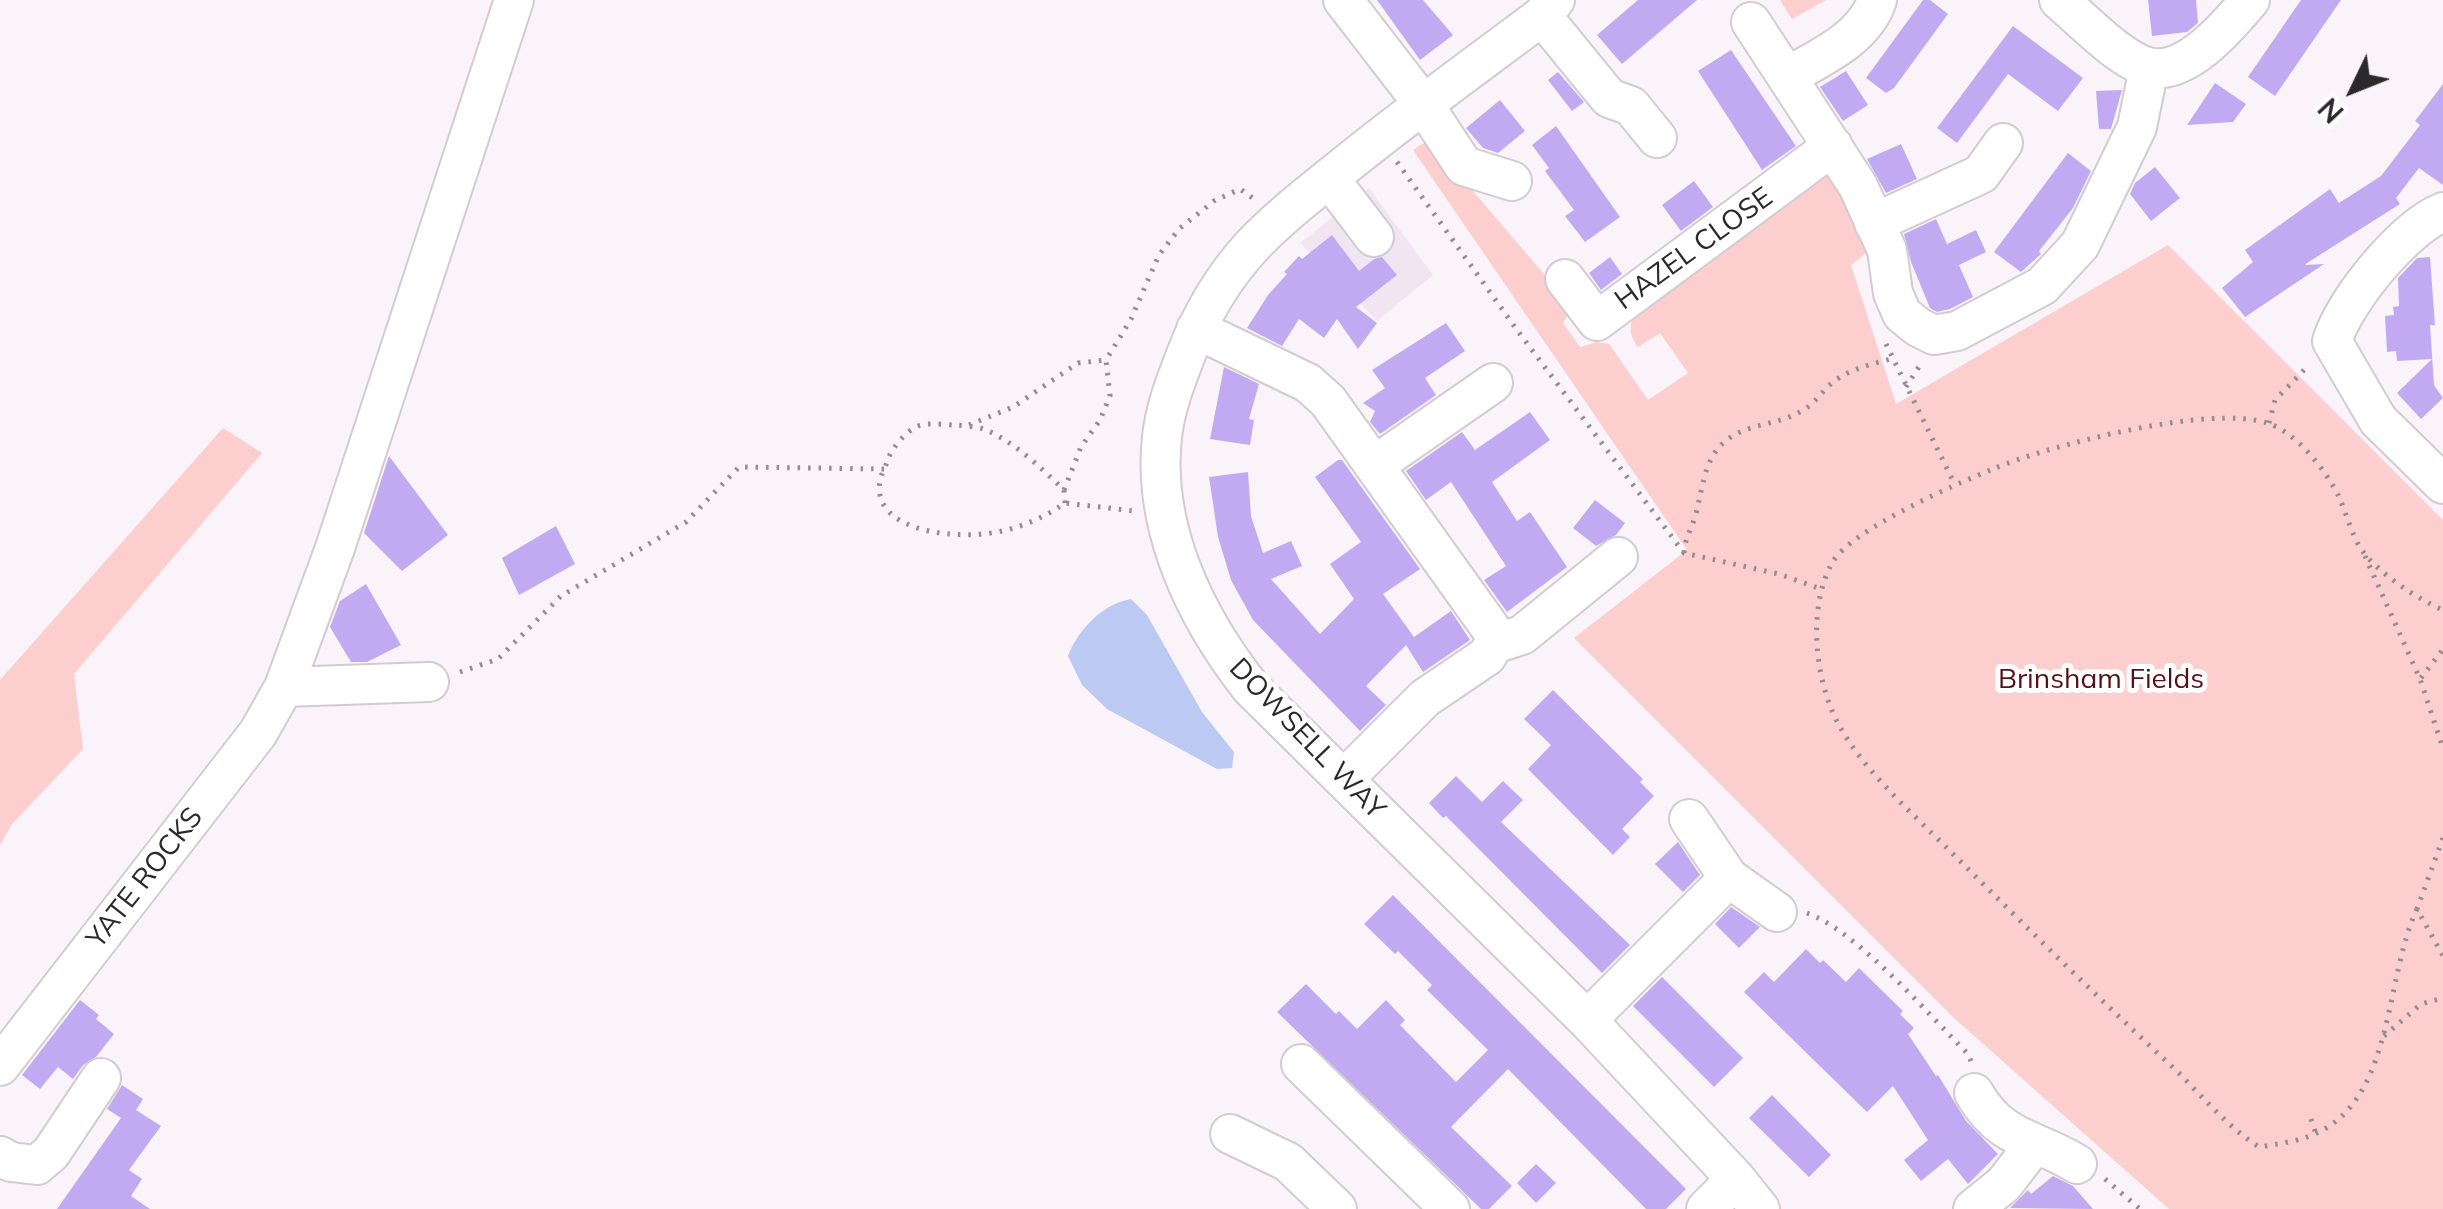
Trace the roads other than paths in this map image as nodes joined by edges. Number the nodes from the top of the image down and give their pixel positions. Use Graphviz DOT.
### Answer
graph roads {
  1 [pos="514,0"];
  2 [pos="1343,0"];
  3 [pos="1877,0"];
  4 [pos="2060,0"];
  5 [pos="2250,0"];
  6 [pos="1548,8"];
  7 [pos="1751,22"];
  8 [pos="2149,68"];
  9 [pos="1788,76"];
  10 [pos="1419,109"];
  11 [pos="1657,138"];
  12 [pos="2004,143"];
  13 [pos="1833,146"];
  14 [pos="1329,178"];
  15 [pos="1512,181"];
  16 [pos="2443,212"];
  17 [pos="1874,223"];
  18 [pos="1374,237"];
  19 [pos="1565,279"];
  20 [pos="1196,329"];
  21 [pos="1493,384"];
  22 [pos="1375,464"];
  23 [pos="2443,484"];
  24 [pos="1618,557"];
  25 [pos="1494,644"];
  26 [pos="430,682"];
  27 [pos="284,687"];
  28 [pos="1344,779"];
  29 [pos="1690,819"];
  30 [pos="1729,878"];
  31 [pos="1777,912"];
  32 [pos="1587,1020"];
  33 [pos="1300,1064"];
  34 [pos="0,1066"];
  35 [pos="101,1078"];
  36 [pos="1974,1093"];
  37 [pos="1230,1134"];
  38 [pos="2034,1145"];
  39 [pos="0,1156"];
  40 [pos="2077,1164"];
  41 [pos="1736,1179"];
  42 [pos="1337,1209"];
  43 [pos="1450,1209"];
  44 [pos="1706,1209"];
  45 [pos="1760,1209"];
  46 [pos="1973,1209"];
  1 -- 27 [label="street, YATE ROCKS"];
  2 -- 10 [label="street"];
  3 -- 9 [label="street"];
  4 -- 8 [label="street"];
  5 -- 8 [label="street"];
  6 -- 10 [label="street, DOWSELL WAY"];
  6 -- 11 [label="street"];
  7 -- 9 [label="street"];
  8 -- 17 [label="street"];
  9 -- 13 [label="street"];
  10 -- 14 [label="street, DOWSELL WAY"];
  10 -- 15 [label="street"];
  12 -- 17 [label="street"];
  13 -- 17 [label="street"];
  13 -- 19 [label="street, HAZEL CLOSE"];
  14 -- 18 [label="street"];
  14 -- 20 [label="street, DOWSELL WAY"];
  16 -- 23 [label="street"];
  20 -- 22 [label="street"];
  20 -- 28 [label="street, DOWSELL WAY"];
  21 -- 22 [label="street"];
  22 -- 25 [label="street"];
  24 -- 25 [label="street"];
  25 -- 28 [label="street"];
  26 -- 27 [label="street"];
  27 -- 34 [label="street, YATE ROCKS"];
  28 -- 32 [label="street, DOWSELL WAY"];
  29 -- 30 [label="street"];
  30 -- 31 [label="street"];
  30 -- 32 [label="street"];
  32 -- 41 [label="street, DOWSELL WAY"];
  33 -- 43 [label="street"];
  35 -- 39 [label="street"];
  36 -- 38 [label="street"];
  37 -- 42 [label="street"];
  38 -- 40 [label="street"];
  38 -- 46 [label="street"];
  41 -- 44 [label="street"];
  41 -- 45 [label="street, DOWSELL WAY"];
}
